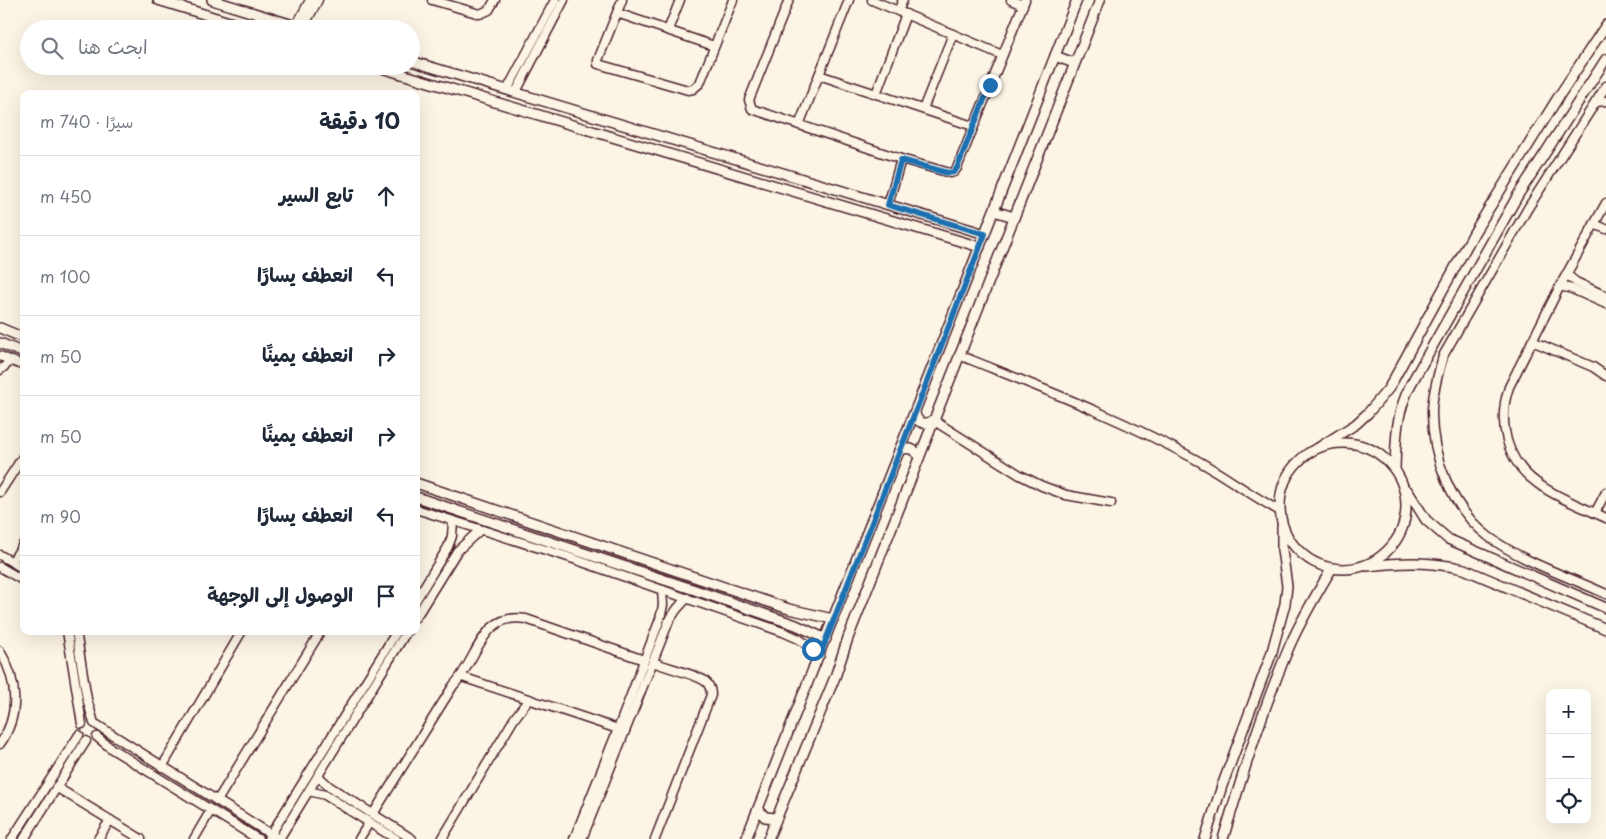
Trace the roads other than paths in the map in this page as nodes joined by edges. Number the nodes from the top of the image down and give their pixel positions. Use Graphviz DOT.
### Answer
graph roads {
  1 [pos="158,0"];
  2 [pos="212,0"];
  3 [pos="310,0"];
  4 [pos="318,0"];
  5 [pos="432,0"];
  6 [pos="494,0"];
  7 [pos="555,0"];
  8 [pos="564,0"];
  9 [pos="622,0"];
  10 [pos="680,0"];
  11 [pos="733,0"];
  12 [pos="789,0"];
  13 [pos="849,0"];
  14 [pos="872,0"];
  15 [pos="903,0"];
  16 [pos="1011,0"];
  17 [pos="1078,0"];
  18 [pos="1100,0"];
  19 [pos="1024,3"];
  20 [pos="898,11"];
  21 [pos="617,12"];
  22 [pos="906,14"];
  23 [pos="223,20"];
  24 [pos="276,20"];
  25 [pos="304,20"];
  26 [pos="307,20"];
  27 [pos="1606,25"];
  28 [pos="668,30"];
  29 [pos="953,34"];
  30 [pos="714,46"];
  31 [pos="1002,55"];
  32 [pos="1055,56"];
  33 [pos="1606,59"];
  34 [pos="1074,63"];
  35 [pos="420,64"];
  36 [pos="405,75"];
  37 [pos="819,75"];
  38 [pos="1605,90"];
  39 [pos="511,91"];
  40 [pos="876,94"];
  41 [pos="1606,101"];
  42 [pos="1596,102"];
  43 [pos="923,109"];
  44 [pos="799,125"];
  45 [pos="974,126"];
  46 [pos="633,128"];
  47 [pos="628,142"];
  48 [pos="901,160"];
  49 [pos="1606,203"];
  50 [pos="888,205"];
  51 [pos="994,211"];
  52 [pos="1014,217"];
  53 [pos="1594,224"];
  54 [pos="1606,229"];
  55 [pos="985,234"];
  56 [pos="980,247"];
  57 [pos="1567,275"];
  58 [pos="1560,286"];
  59 [pos="1606,296"];
  60 [pos="1606,304"];
  61 [pos="0,328"];
  62 [pos="20,336"];
  63 [pos="1532,341"];
  64 [pos="0,343"];
  65 [pos="20,351"];
  66 [pos="960,355"];
  67 [pos="0,356"];
  68 [pos="11,361"];
  69 [pos="1403,363"];
  70 [pos="20,364"];
  71 [pos="0,370"];
  72 [pos="1418,371"];
  73 [pos="1606,376"];
  74 [pos="915,412"];
  75 [pos="934,420"];
  76 [pos="1321,446"];
  77 [pos="900,451"];
  78 [pos="919,458"];
  79 [pos="20,461"];
  80 [pos="1395,469"];
  81 [pos="420,484"];
  82 [pos="1403,484"];
  83 [pos="0,492"];
  84 [pos="1606,492"];
  85 [pos="420,498"];
  86 [pos="1111,504"];
  87 [pos="420,510"];
  88 [pos="498,510"];
  89 [pos="1595,513"];
  90 [pos="1281,515"];
  91 [pos="1606,518"];
  92 [pos="453,521"];
  93 [pos="493,523"];
  94 [pos="480,530"];
  95 [pos="20,549"];
  96 [pos="0,555"];
  97 [pos="12,562"];
  98 [pos="0,567"];
  99 [pos="20,567"];
  100 [pos="1357,567"];
  101 [pos="1332,568"];
  102 [pos="20,579"];
  103 [pos="662,590"];
  104 [pos="420,594"];
  105 [pos="1606,594"];
  106 [pos="687,598"];
  107 [pos="1606,608"];
  108 [pos="420,611"];
  109 [pos="833,619"];
  110 [pos="1606,629"];
  111 [pos="68,635"];
  112 [pos="77,635"];
  113 [pos="240,635"];
  114 [pos="319,635"];
  115 [pos="395,635"];
  116 [pos="405,635"];
  117 [pos="826,639"];
  118 [pos="0,651"];
  119 [pos="820,655"];
  120 [pos="644,660"];
  121 [pos="653,662"];
  122 [pos="462,677"];
  123 [pos="529,700"];
  124 [pos="82,724"];
  125 [pos="95,724"];
  126 [pos="618,730"];
  127 [pos="79,735"];
  128 [pos="97,737"];
  129 [pos="86,741"];
  130 [pos="0,744"];
  131 [pos="162,767"];
  132 [pos="318,776"];
  133 [pos="56,787"];
  134 [pos="308,791"];
  135 [pos="217,801"];
  136 [pos="758,809"];
  137 [pos="211,810"];
  138 [pos="373,814"];
  139 [pos="776,818"];
  140 [pos="110,820"];
  141 [pos="369,823"];
  142 [pos="274,838"];
  143 [pos="12,839"];
  144 [pos="24,839"];
  145 [pos="98,839"];
  146 [pos="141,839"];
  147 [pos="194,839"];
  148 [pos="258,839"];
  149 [pos="359,839"];
  150 [pos="396,839"];
  151 [pos="412,839"];
  152 [pos="442,839"];
  153 [pos="574,839"];
  154 [pos="582,839"];
  155 [pos="655,839"];
  156 [pos="746,839"];
  157 [pos="768,839"];
  158 [pos="1205,839"];
  159 [pos="1224,839"];
  1 -- 23 [label="street"];
  2 -- 24 [label="street"];
  3 -- 25 [label="street"];
  4 -- 26 [label="street"];
  5 -- 6 [label="street"];
  7 -- 39 [label="street"];
  8 -- 39 [label="street"];
  9 -- 21 [label="street"];
  10 -- 28 [label="street"];
  11 -- 30 [label="street"];
  12 -- 44 [label="street"];
  13 -- 37 [label="street"];
  14 -- 20 [label="street"];
  15 -- 20 [label="street"];
  16 -- 19 [label="street"];
  17 -- 32 [label="street"];
  18 -- 34 [label="street"];
  19 -- 31 [label="street"];
  20 -- 22 [label="street"];
  21 -- 28 [label="street"];
  21 -- 30 [label="street"];
  22 -- 29 [label="street"];
  22 -- 40 [label="street"];
  27 -- 69 [label="street"];
  28 -- 30 [label="street"];
  29 -- 31 [label="street"];
  29 -- 43 [label="street"];
  31 -- 45 [label="street"];
  32 -- 34 [label="street"];
  32 -- 51 [label="street"];
  33 -- 72 [label="street"];
  34 -- 52 [label="street"];
  35 -- 39 [label="street"];
  36 -- 47 [label="street"];
  37 -- 40 [label="street"];
  37 -- 44 [label="street"];
  38 -- 42 [label="street"];
  39 -- 46 [label="street"];
  40 -- 43 [label="street"];
  41 -- 42 [label="street"];
  42 -- 105 [label="street"];
  43 -- 45 [label="street"];
  44 -- 48 [label="street"];
  45 -- 48 [label="street"];
  46 -- 47 [label="street"];
  46 -- 50 [label="street"];
  47 -- 56 [label="street"];
  48 -- 50 [label="street"];
  49 -- 53 [label="street"];
  50 -- 55 [label="street"];
  51 -- 52 [label="street"];
  51 -- 55 [label="street"];
  52 -- 66 [label="street"];
  53 -- 54 [label="street"];
  53 -- 57 [label="street"];
  55 -- 56 [label="street"];
  56 -- 74 [label="street"];
  57 -- 58 [label="street"];
  57 -- 59 [label="street"];
  58 -- 60 [label="street"];
  58 -- 63 [label="street"];
  61 -- 62 [label="street"];
  63 -- 73 [label="street"];
  63 -- 89 [label="street"];
  64 -- 65 [label="street"];
  66 -- 75 [label="street"];
  66 -- 90 [label="street"];
  67 -- 68 [label="street"];
  68 -- 70 [label="street"];
  68 -- 71 [label="street"];
  69 -- 72 [label="street"];
  69 -- 76 [label="street"];
  72 -- 80 [label="street"];
  74 -- 75 [label="street"];
  74 -- 77 [label="street"];
  75 -- 78 [label="street"];
  75 -- 86 [label="street"];
  76 -- 80 [label="street"];
  76 -- 90 [label="street"];
  77 -- 78 [label="street"];
  77 -- 109 [label="street"];
  78 -- 139 [label="street"];
  79 -- 83 [label="street"];
  80 -- 82 [label="street"];
  81 -- 88 [label="street"];
  82 -- 100 [label="street"];
  82 -- 107 [label="street"];
  84 -- 89 [label="street"];
  85 -- 93 [label="street"];
  87 -- 92 [label="street"];
  88 -- 93 [label="street"];
  88 -- 109 [label="street"];
  89 -- 91 [label="street"];
  90 -- 101 [label="street"];
  90 -- 158 [label="street"];
  92 -- 94 [label="street"];
  92 -- 104 [label="street"];
  93 -- 117 [label="street"];
  94 -- 103 [label="street"];
  94 -- 108 [label="street"];
  95 -- 97 [label="street"];
  96 -- 97 [label="street"];
  97 -- 99 [label="street"];
  98 -- 102 [label="street"];
  100 -- 101 [label="street"];
  100 -- 110 [label="street"];
  101 -- 159 [label="street"];
  103 -- 106 [label="street"];
  103 -- 120 [label="street"];
  106 -- 119 [label="street"];
  106 -- 121 [label="street"];
  109 -- 117 [label="street"];
  111 -- 124 [label="street"];
  112 -- 125 [label="street"];
  113 -- 131 [label="street"];
  114 -- 135 [label="street"];
  115 -- 142 [label="street"];
  116 -- 132 [label="street"];
  117 -- 119 [label="street"];
  118 -- 130 [label="street"];
  119 -- 136 [label="street"];
  120 -- 122 [label="street"];
  120 -- 126 [label="street"];
  121 -- 154 [label="street"];
  121 -- 155 [label="street"];
  122 -- 123 [label="street"];
  122 -- 138 [label="street"];
  123 -- 126 [label="street"];
  123 -- 152 [label="street"];
  124 -- 125 [label="street"];
  124 -- 127 [label="street"];
  125 -- 128 [label="street"];
  125 -- 131 [label="street"];
  126 -- 153 [label="street"];
  127 -- 129 [label="street"];
  127 -- 143 [label="street"];
  128 -- 129 [label="street"];
  128 -- 137 [label="street"];
  129 -- 133 [label="street"];
  131 -- 135 [label="street"];
  132 -- 134 [label="street"];
  132 -- 138 [label="street"];
  133 -- 140 [label="street"];
  133 -- 144 [label="street"];
  134 -- 141 [label="street"];
  134 -- 142 [label="street"];
  135 -- 142 [label="street"];
  136 -- 139 [label="street"];
  136 -- 156 [label="street"];
  137 -- 147 [label="street"];
  137 -- 148 [label="street"];
  138 -- 151 [label="street"];
  139 -- 157 [label="street"];
  140 -- 145 [label="street"];
  140 -- 146 [label="street"];
  141 -- 149 [label="street"];
  141 -- 150 [label="street"];
}
